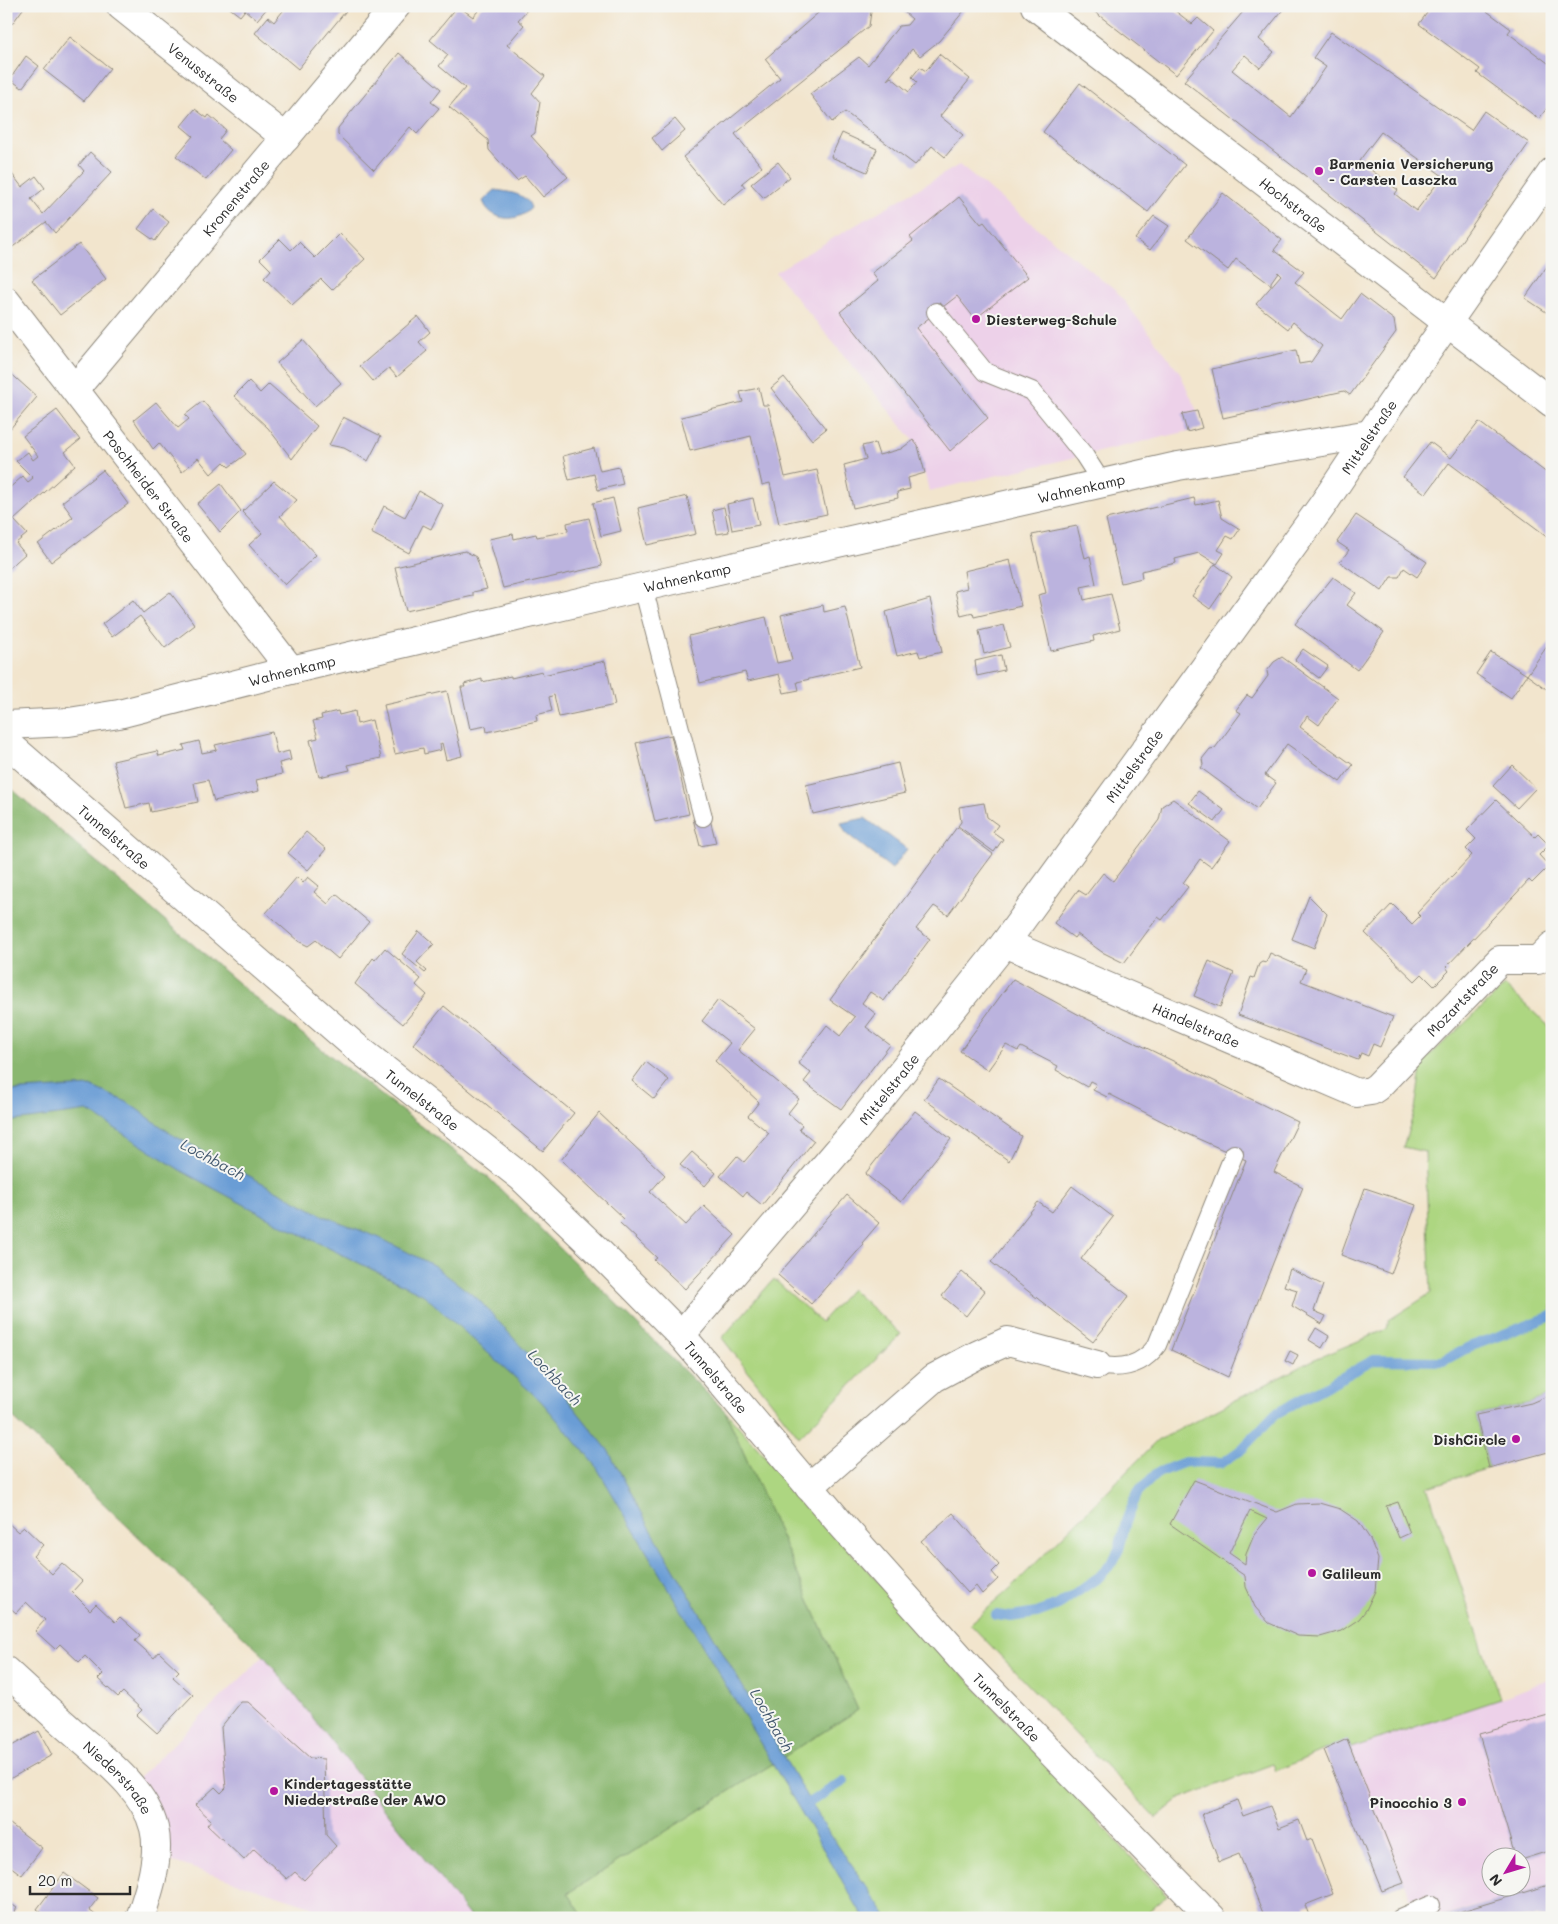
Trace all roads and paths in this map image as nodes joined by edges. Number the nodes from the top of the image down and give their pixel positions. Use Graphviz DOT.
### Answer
graph roads {
  1 [pos="121,6"];
  2 [pos="396,6"];
  3 [pos="1035,6"];
  4 [pos="286,138"];
  5 [pos="1552,172"];
  6 [pos="6,301"];
  7 [pos="936,312"];
  8 [pos="1446,323"];
  9 [pos="75,389"];
  10 [pos="1552,403"];
  11 [pos="1370,434"];
  12 [pos="1102,483"];
  13 [pos="642,587"];
  14 [pos="291,670"];
  15 [pos="6,725"];
  16 [pos="6,742"];
  17 [pos="703,817"];
  18 [pos="1005,942"];
  19 [pos="1552,946"];
  20 [pos="1385,1079"];
  21 [pos="1234,1154"];
  22 [pos="681,1335"];
  23 [pos="1098,1365"];
  24 [pos="809,1487"];
  25 [pos="6,1671"];
  26 [pos="1431,1905"];
  27 [pos="140,1918"];
  28 [pos="1212,1918"];
  29 [pos="1401,1918"];
  1 -- 4 [label="street, Venusstraße"];
  2 -- 4 [label="street, Kronenstraße"];
  3 -- 8 [label="street, Hochstraße"];
  4 -- 9 [label="street, Kronenstraße"];
  5 -- 8 [label="street, Mittelstraße"];
  6 -- 9 [label="street, Poschheider Straße"];
  7 -- 12 [label="lane"];
  8 -- 10 [label="street, Hochstraße"];
  8 -- 11 [label="street, Mittelstraße"];
  9 -- 14 [label="street, Poschheider Straße"];
  11 -- 12 [label="street, Wahnenkamp"];
  11 -- 18 [label="street, Mittelstraße"];
  12 -- 13 [label="street, Wahnenkamp"];
  13 -- 14 [label="street, Wahnenkamp"];
  13 -- 17 [label="lane"];
  14 -- 15 [label="street, Wahnenkamp"];
  16 -- 22 [label="street, Tunnelstraße"];
  18 -- 20 [label="street, Händelstraße"];
  18 -- 22 [label="street, Mittelstraße"];
  19 -- 20 [label="street, Mozartstraße"];
  21 -- 23 [label="lane"];
  22 -- 24 [label="street, Tunnelstraße"];
  23 -- 24 [label="street"];
  24 -- 28 [label="street, Tunnelstraße"];
  25 -- 27 [label="street, Niederstraße"];
  26 -- 29 [label="lane"];
}
